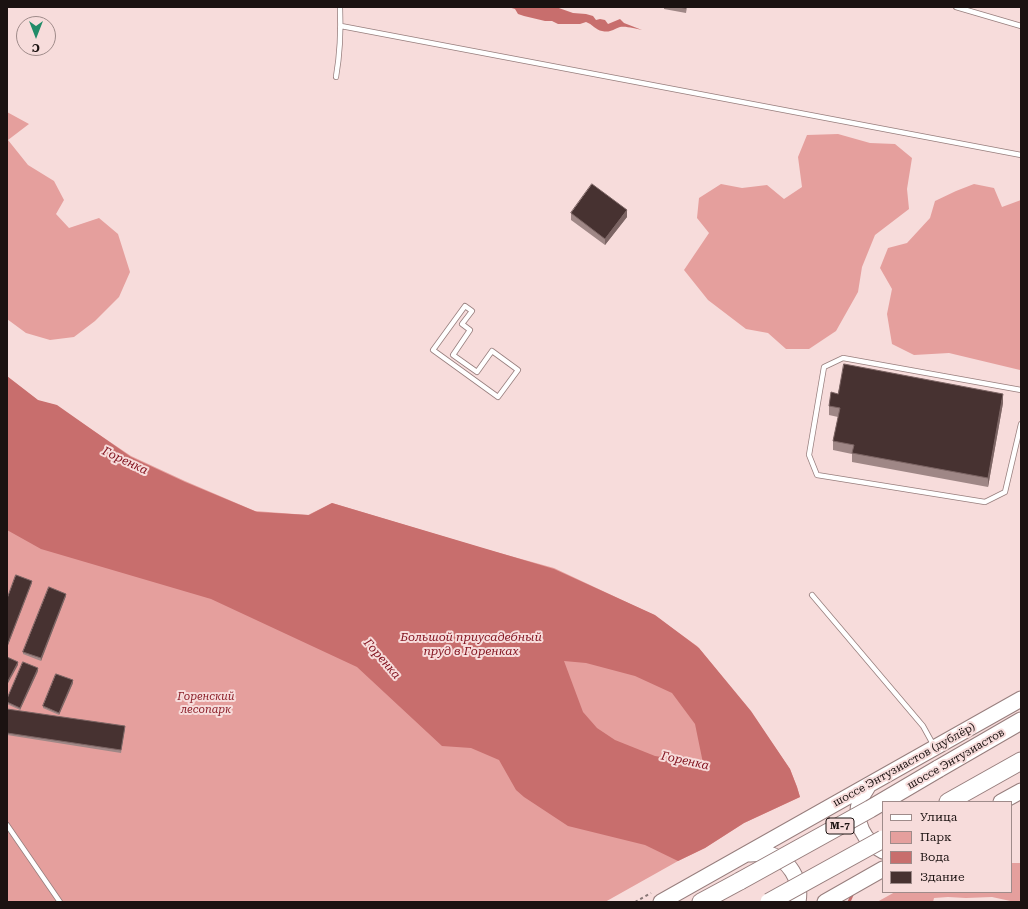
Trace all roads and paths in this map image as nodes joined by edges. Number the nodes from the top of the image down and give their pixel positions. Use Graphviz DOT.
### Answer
graph roads {
  1 [pos="340,7"];
  2 [pos="956,7"];
  3 [pos="340,26"];
  4 [pos="1021,26"];
  5 [pos="336,78"];
  6 [pos="1021,155"];
  7 [pos="1021,390"];
  8 [pos="498,397"];
  9 [pos="1021,424"];
  10 [pos="812,594"];
  11 [pos="1021,699"];
  12 [pos="1021,721"];
  13 [pos="935,748"];
  14 [pos="1021,761"];
  15 [pos="870,785"];
  16 [pos="1021,791"];
  17 [pos="952,800"];
  18 [pos="884,801"];
  19 [pos="1003,801"];
  20 [pos="882,802"];
  21 [pos="7,825"];
  22 [pos="882,839"];
  23 [pos="882,850"];
  24 [pos="745,855"];
  25 [pos="882,871"];
  26 [pos="60,902"];
  27 [pos="660,902"];
  28 [pos="701,902"];
  29 [pos="769,902"];
  30 [pos="798,902"];
  31 [pos="825,902"];
  1 -- 3 [label="lane"];
  2 -- 4 [label="lane"];
  3 -- 5 [label="lane"];
  3 -- 6 [label="lane"];
  7 -- 9 [label="lane"];
  8 -- 8 [label="lane"];
  10 -- 13 [label="lane"];
  11 -- 13 [label="main road, шоссе Энтузиастов (дублёр)"];
  12 -- 18 [label="highway, шоссе Энтузиастов / М-7, bridge"];
  13 -- 15 [label="main road, шоссе Энтузиастов (дублёр)"];
  14 -- 17 [label="highway"];
  15 -- 23 [label="main road"];
  15 -- 24 [label="main road, шоссе Энтузиастов (дублёр)"];
  16 -- 19 [label="main road"];
  20 -- 28 [label="highway, шоссе Энтузиастов / М-7, bridge"];
  21 -- 26 [label="lane"];
  22 -- 29 [label="highway, bridge"];
  24 -- 27 [label="main road, шоссе Энтузиастов (дублёр)"];
  24 -- 30 [label="main road"];
  25 -- 31 [label="main road"];
}
